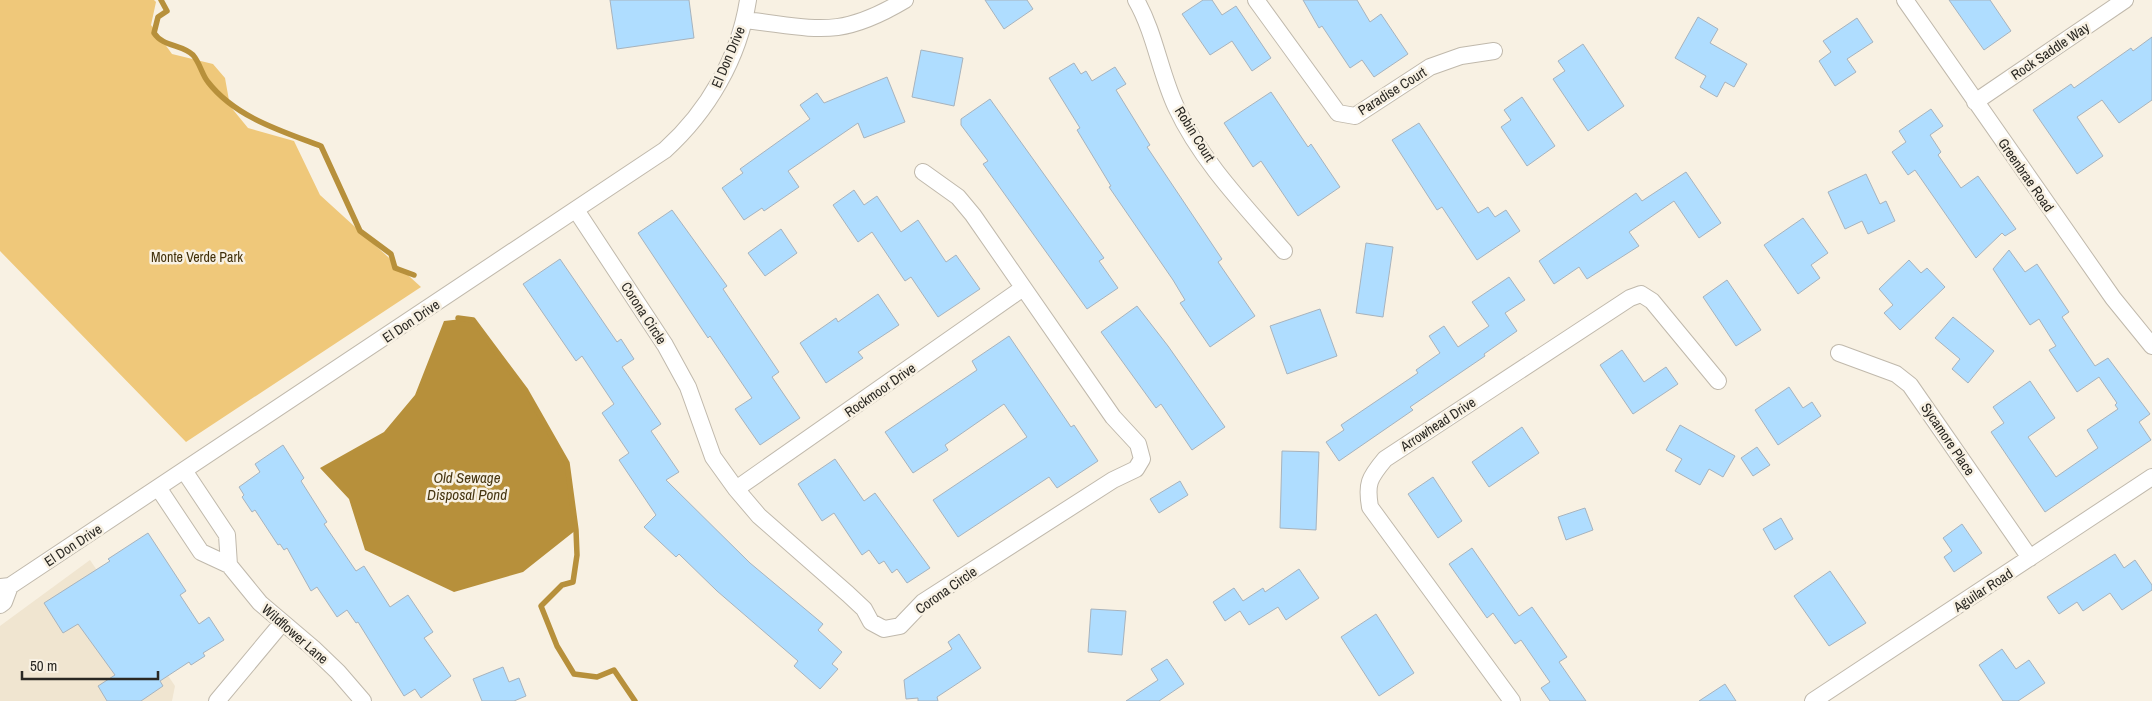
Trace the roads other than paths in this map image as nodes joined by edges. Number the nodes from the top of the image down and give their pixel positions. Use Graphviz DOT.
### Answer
graph roads {
  1 [pos="748,0"];
  2 [pos="905,0"];
  3 [pos="1136,0"];
  4 [pos="1256,0"];
  5 [pos="1905,0"];
  6 [pos="2125,0"];
  7 [pos="744,20"];
  8 [pos="1494,51"];
  9 [pos="1975,102"];
  10 [pos="923,172"];
  11 [pos="576,210"];
  12 [pos="1284,251"];
  13 [pos="1023,288"];
  14 [pos="2152,346"];
  15 [pos="1839,353"];
  16 [pos="1718,381"];
  17 [pos="184,472"];
  18 [pos="2152,477"];
  19 [pos="159,489"];
  20 [pos="736,489"];
  21 [pos="2030,558"];
  22 [pos="229,565"];
  23 [pos="5,586"];
  24 [pos="0,605"];
  25 [pos="282,623"];
  26 [pos="217,701"];
  27 [pos="363,701"];
  28 [pos="1512,701"];
  29 [pos="1813,701"];
  1 -- 7 [label="street, El Don Drive"];
  2 -- 7 [label="street"];
  3 -- 12 [label="street, Robin Court"];
  4 -- 8 [label="street, Paradise Court"];
  5 -- 9 [label="street, Greenbrae Road"];
  6 -- 9 [label="street, Rock Saddle Way"];
  7 -- 11 [label="street, El Don Drive"];
  9 -- 14 [label="street, Greenbrae Road"];
  10 -- 13 [label="street, Corona Circle"];
  11 -- 17 [label="street, El Don Drive"];
  11 -- 20 [label="street, Corona Circle"];
  13 -- 20 [label="street, Rockmoor Drive"];
  13 -- 20 [label="street, Corona Circle"];
  15 -- 21 [label="street, Sycamore Place"];
  16 -- 28 [label="street, Arrowhead Drive"];
  17 -- 19 [label="street, El Don Drive"];
  17 -- 22 [label="street"];
  18 -- 21 [label="street, Aguilar Road"];
  19 -- 22 [label="street, Wildflower Lane"];
  19 -- 23 [label="street, El Don Drive"];
  21 -- 29 [label="street, Aguilar Road"];
  22 -- 25 [label="street, Wildflower Lane"];
  23 -- 24 [label="street, El Don Drive"];
  25 -- 26 [label="street"];
  25 -- 27 [label="street, Wildflower Lane"];
}
